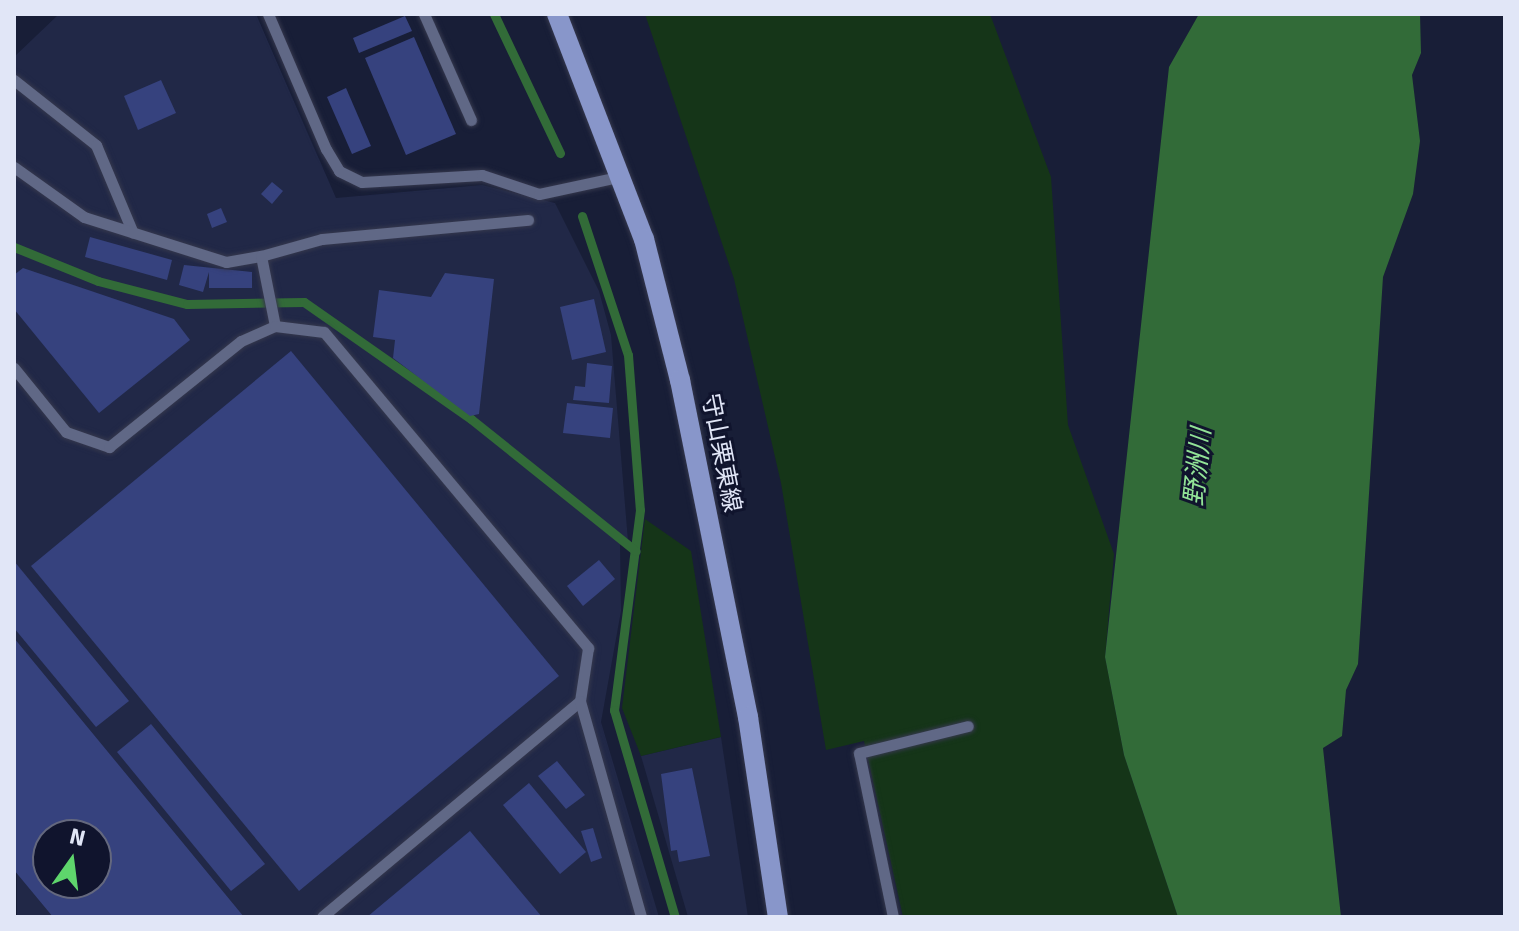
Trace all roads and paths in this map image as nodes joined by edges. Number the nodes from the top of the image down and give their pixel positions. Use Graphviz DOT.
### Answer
graph roads {
  1 [pos="268,14"];
  2 [pos="424,14"];
  3 [pos="557,14"];
  4 [pos="14,80"];
  5 [pos="471,120"];
  6 [pos="14,167"];
  7 [pos="622,176"];
  8 [pos="528,220"];
  9 [pos="133,233"];
  10 [pos="261,256"];
  11 [pos="275,326"];
  12 [pos="14,368"];
  13 [pos="580,701"];
  14 [pos="968,726"];
  15 [pos="322,917"];
  16 [pos="641,917"];
  17 [pos="778,917"];
  18 [pos="893,917"];
  1 -- 7 [label="lane"];
  2 -- 5 [label="lane"];
  3 -- 7 [label="main road, 守山栗東線"];
  4 -- 9 [label="lane"];
  6 -- 9 [label="lane"];
  7 -- 17 [label="main road, 守山栗東線"];
  8 -- 10 [label="lane"];
  9 -- 10 [label="lane"];
  10 -- 11 [label="lane"];
  11 -- 12 [label="lane"];
  11 -- 13 [label="lane"];
  13 -- 15 [label="lane"];
  13 -- 16 [label="lane"];
  14 -- 18 [label="lane"];
}
